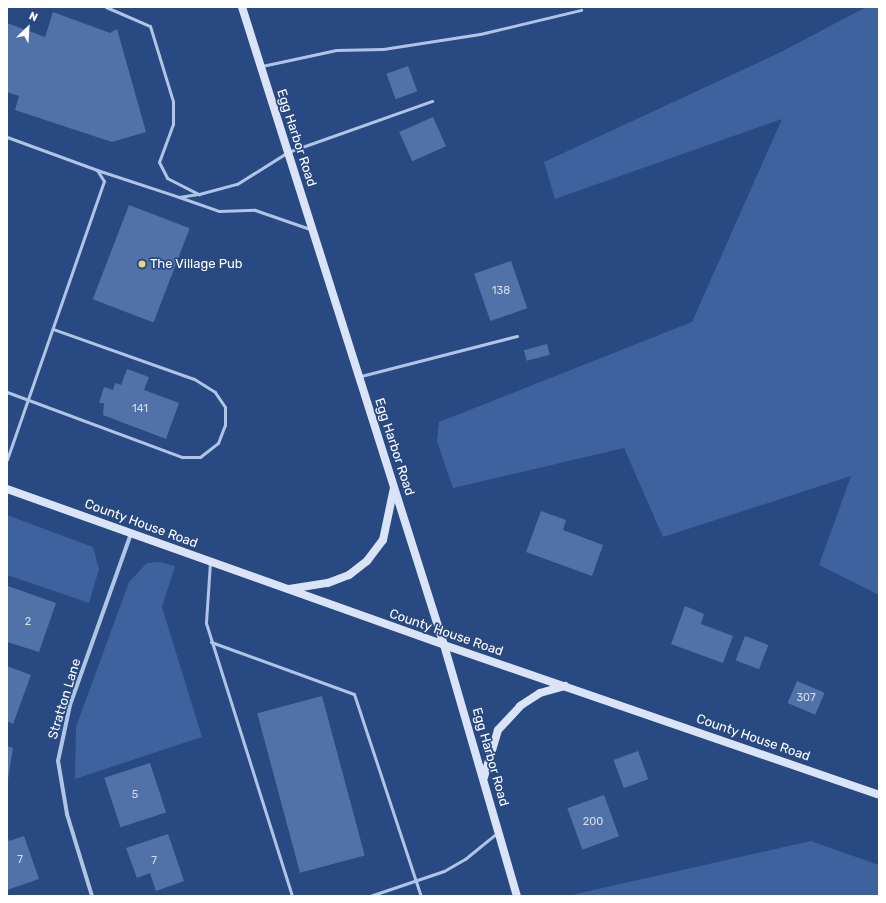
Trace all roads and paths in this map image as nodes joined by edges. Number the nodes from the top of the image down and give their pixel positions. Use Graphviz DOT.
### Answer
graph roads {
  1 [pos="106,7"];
  2 [pos="242,7"];
  3 [pos="581,10"];
  4 [pos="260,66"];
  5 [pos="432,102"];
  6 [pos="7,137"];
  7 [pos="288,152"];
  8 [pos="97,170"];
  9 [pos="199,194"];
  10 [pos="179,197"];
  11 [pos="312,230"];
  12 [pos="53,329"];
  13 [pos="517,336"];
  14 [pos="359,376"];
  15 [pos="7,392"];
  16 [pos="28,399"];
  17 [pos="7,460"];
  18 [pos="394,487"];
  19 [pos="7,489"];
  20 [pos="131,534"];
  21 [pos="210,562"];
  22 [pos="287,589"];
  23 [pos="211,642"];
  24 [pos="444,645"];
  25 [pos="565,686"];
  26 [pos="484,778"];
  27 [pos="879,795"];
  28 [pos="498,832"];
  29 [pos="416,881"];
  30 [pos="92,896"];
  31 [pos="292,896"];
  32 [pos="370,896"];
  33 [pos="421,896"];
  34 [pos="517,896"];
  1 -- 9 [label="lane"];
  2 -- 4 [label="main road, Egg Harbor Road"];
  3 -- 4 [label="lane"];
  4 -- 7 [label="main road, Egg Harbor Road"];
  5 -- 7 [label="lane"];
  6 -- 8 [label="lane"];
  7 -- 9 [label="lane"];
  7 -- 11 [label="main road, Egg Harbor Road"];
  8 -- 10 [label="lane"];
  8 -- 12 [label="lane"];
  9 -- 10 [label="lane"];
  10 -- 11 [label="lane"];
  11 -- 14 [label="main road, Egg Harbor Road"];
  12 -- 16 [label="lane"];
  12 -- 16 [label="lane"];
  13 -- 14 [label="lane"];
  14 -- 18 [label="main road, Egg Harbor Road"];
  15 -- 16 [label="lane"];
  16 -- 17 [label="lane"];
  18 -- 22 [label="main road"];
  18 -- 24 [label="main road, Egg Harbor Road"];
  19 -- 20 [label="main road, County House Road"];
  20 -- 21 [label="main road, County House Road"];
  20 -- 30 [label="street, Stratton Lane"];
  21 -- 22 [label="main road, County House Road"];
  21 -- 23 [label="lane"];
  22 -- 24 [label="main road, County House Road"];
  23 -- 29 [label="lane"];
  23 -- 31 [label="lane"];
  24 -- 25 [label="main road, County House Road"];
  24 -- 26 [label="main road, Egg Harbor Road"];
  25 -- 26 [label="main road"];
  25 -- 27 [label="main road, County House Road"];
  26 -- 28 [label="main road, Egg Harbor Road"];
  28 -- 29 [label="lane"];
  28 -- 34 [label="main road, Egg Harbor Road"];
  29 -- 32 [label="lane"];
  29 -- 33 [label="lane"];
}
